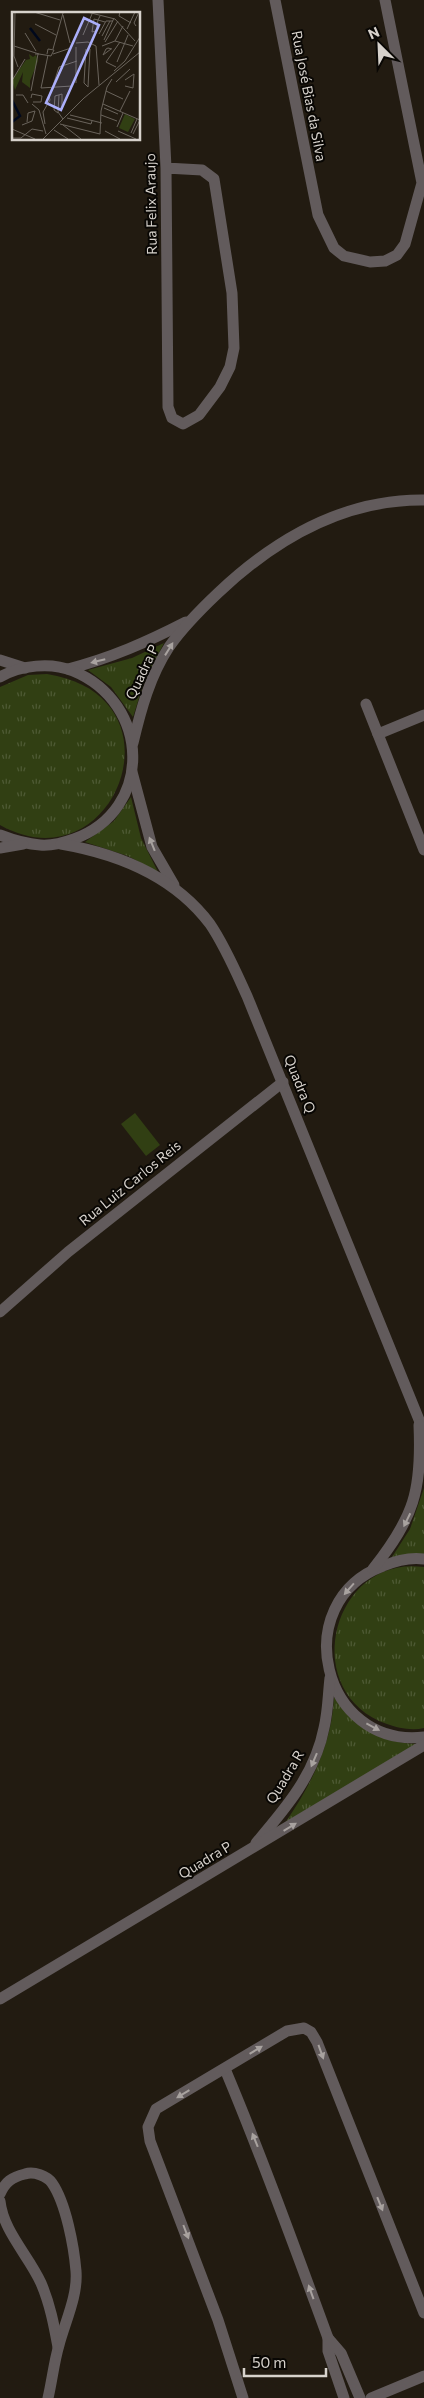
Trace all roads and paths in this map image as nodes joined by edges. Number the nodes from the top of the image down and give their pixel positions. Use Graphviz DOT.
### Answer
graph roads {
  1 [pos="158,0"];
  2 [pos="275,0"];
  3 [pos="385,0"];
  4 [pos="166,168"];
  5 [pos="423,184"];
  6 [pos="424,500"];
  7 [pos="190,620"];
  8 [pos="0,660"];
  9 [pos="25,668"];
  10 [pos="68,669"];
  11 [pos="0,678"];
  12 [pos="366,704"];
  13 [pos="424,715"];
  14 [pos="378,734"];
  15 [pos="133,743"];
  16 [pos="132,772"];
  17 [pos="0,835"];
  18 [pos="23,844"];
  19 [pos="61,844"];
  20 [pos="0,848"];
  21 [pos="424,850"];
  22 [pos="174,887"];
  23 [pos="283,1082"];
  24 [pos="0,1312"];
  25 [pos="419,1421"];
  26 [pos="424,1432"];
  27 [pos="424,1560"];
  28 [pos="373,1570"];
  29 [pos="330,1678"];
  30 [pos="424,1737"];
  31 [pos="424,1745"];
  32 [pos="248,1852"];
  33 [pos="0,2000"];
  34 [pos="225,2069"];
  35 [pos="0,2194"];
  36 [pos="0,2201"];
  37 [pos="72,2302"];
  38 [pos="49,2303"];
  39 [pos="424,2313"];
  40 [pos="328,2338"];
  41 [pos="58,2347"];
  42 [pos="424,2376"];
  43 [pos="48,2398"];
  44 [pos="243,2398"];
  45 [pos="344,2398"];
  46 [pos="360,2398"];
  47 [pos="371,2398"];
  1 -- 4 [label="street, Rua Felix Araujo"];
  2 -- 5 [label="street, Rua José Bias da Silva"];
  3 -- 5 [label="street"];
  4 -- 4 [label="street, Rua Felix Araujo"];
  6 -- 7 [label="street"];
  7 -- 10 [label="street, one-way"];
  15 -- 7 [label="street, Quadra P, one-way"];
  8 -- 9 [label="street"];
  9 -- 10 [label="street"];
  9 -- 11 [label="street"];
  10 -- 15 [label="street"];
  12 -- 14 [label="street"];
  13 -- 14 [label="street"];
  14 -- 21 [label="street"];
  15 -- 16 [label="street"];
  16 -- 19 [label="street"];
  22 -- 16 [label="street, one-way"];
  17 -- 18 [label="street"];
  18 -- 19 [label="street"];
  18 -- 20 [label="street"];
  19 -- 22 [label="street, Quadra Q"];
  22 -- 23 [label="street, Quadra Q"];
  23 -- 24 [label="street, Rua Luiz Carlos Reis"];
  23 -- 25 [label="street, Quadra Q"];
  25 -- 26 [label="street"];
  25 -- 28 [label="street, one-way"];
  27 -- 28 [label="street"];
  28 -- 29 [label="street, one-way"];
  29 -- 30 [label="street, one-way"];
  29 -- 32 [label="street, Quadra R, one-way"];
  32 -- 31 [label="street, Quadra P, one-way"];
  32 -- 33 [label="street, Quadra P"];
  34 -- 39 [label="street, one-way"];
  40 -- 34 [label="street, one-way"];
  34 -- 44 [label="street, one-way"];
  35 -- 37 [label="street"];
  36 -- 38 [label="street"];
  37 -- 38 [label="street"];
  37 -- 41 [label="street"];
  38 -- 41 [label="street"];
  40 -- 45 [label="street"];
  40 -- 46 [label="street"];
  41 -- 43 [label="street"];
  42 -- 47 [label="street"];
}
